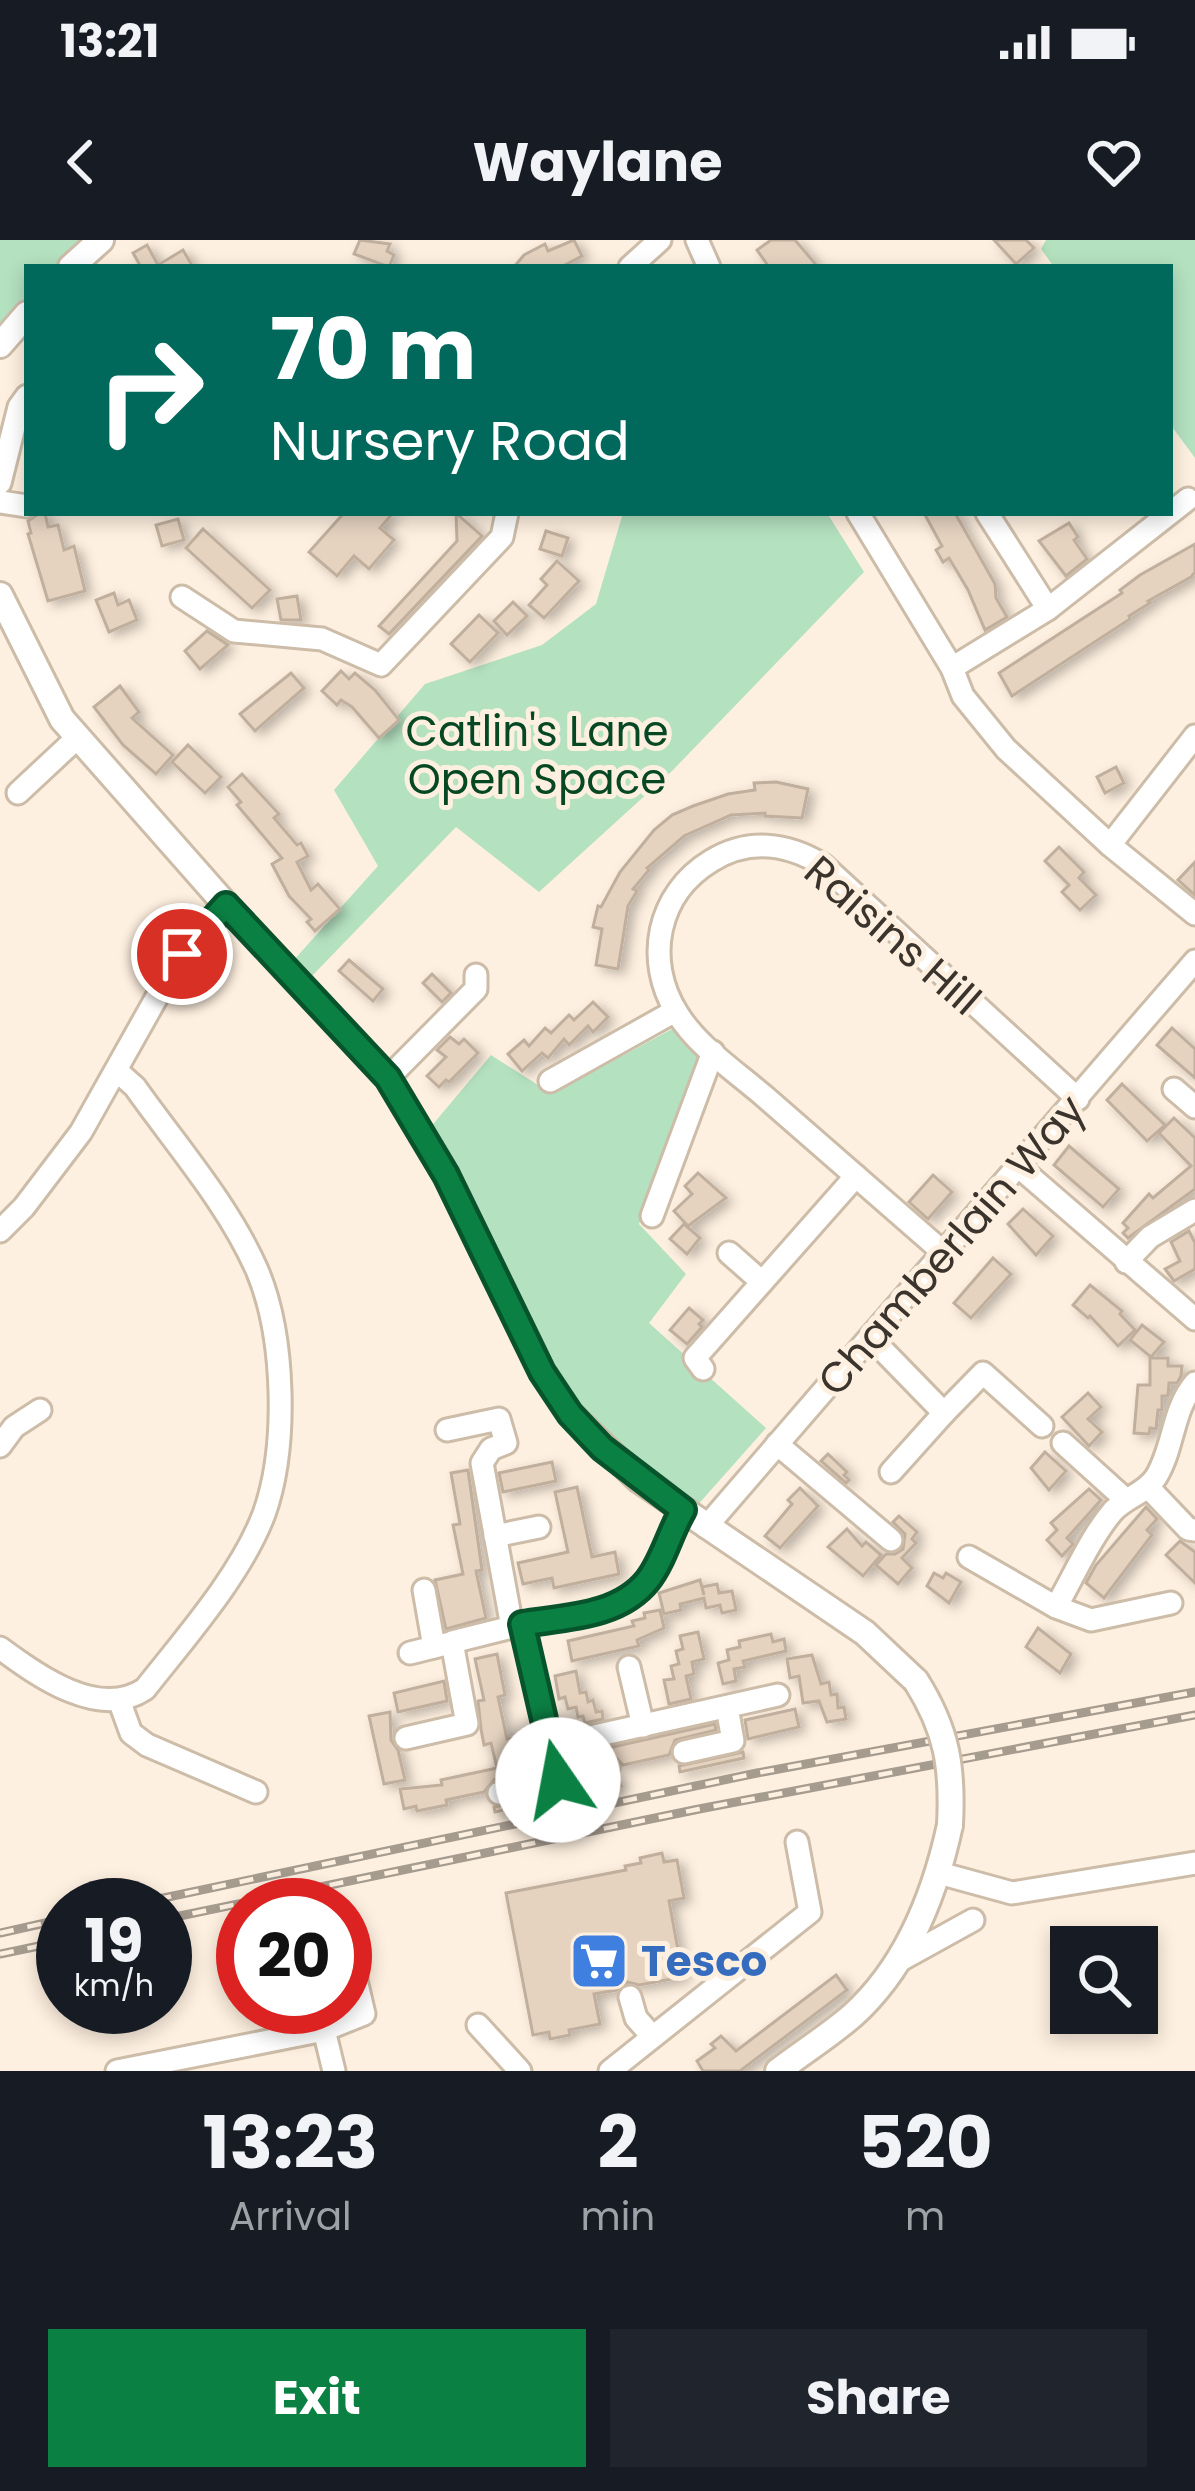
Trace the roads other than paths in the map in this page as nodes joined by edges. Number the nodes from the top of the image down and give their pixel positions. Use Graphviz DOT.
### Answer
graph roads {
  1 [pos="101,240"];
  2 [pos="660,240"];
  3 [pos="75,264"];
  4 [pos="633,264"];
  5 [pos="24,318"];
  6 [pos="0,346"];
  7 [pos="24,401"];
  8 [pos="0,483"];
  9 [pos="1188,499"];
  10 [pos="1173,511"];
  11 [pos="506,516"];
  12 [pos="860,516"];
  13 [pos="990,516"];
  14 [pos="1166,516"];
  15 [pos="0,596"];
  16 [pos="182,597"];
  17 [pos="1048,609"];
  18 [pos="952,668"];
  19 [pos="1195,736"];
  20 [pos="78,737"];
  21 [pos="18,793"];
  22 [pos="1110,845"];
  23 [pos="226,905"];
  24 [pos="1195,914"];
  25 [pos="1195,962"];
  26 [pos="476,974"];
  27 [pos="675,1011"];
  28 [pos="713,1052"];
  29 [pos="117,1071"];
  30 [pos="388,1078"];
  31 [pos="550,1081"];
  32 [pos="1174,1089"];
  33 [pos="1078,1099"];
  34 [pos="1195,1107"];
  35 [pos="1019,1167"];
  36 [pos="856,1176"];
  37 [pos="1195,1210"];
  38 [pos="652,1216"];
  39 [pos="0,1231"];
  40 [pos="729,1253"];
  41 [pos="944,1253"];
  42 [pos="1126,1262"];
  43 [pos="762,1282"];
  44 [pos="1195,1319"];
  45 [pos="871,1338"];
  46 [pos="703,1369"];
  47 [pos="1195,1383"];
  48 [pos="40,1410"];
  49 [pos="944,1413"];
  50 [pos="7,1418"];
  51 [pos="1042,1426"];
  52 [pos="447,1430"];
  53 [pos="1063,1443"];
  54 [pos="777,1444"];
  55 [pos="0,1446"];
  56 [pos="891,1472"];
  57 [pos="1148,1487"];
  58 [pos="1125,1499"];
  59 [pos="683,1510"];
  60 [pos="539,1526"];
  61 [pos="706,1527"];
  62 [pos="1195,1530"];
  63 [pos="495,1536"];
  64 [pos="891,1540"];
  65 [pos="969,1557"];
  66 [pos="424,1590"];
  67 [pos="1171,1603"];
  68 [pos="1056,1607"];
  69 [pos="517,1626"];
  70 [pos="443,1644"];
  71 [pos="0,1648"];
  72 [pos="410,1653"];
  73 [pos="629,1667"];
  74 [pos="778,1695"];
  75 [pos="119,1700"];
  76 [pos="727,1707"];
  77 [pos="643,1726"];
  78 [pos="406,1738"];
  79 [pos="550,1746"];
  80 [pos="684,1751"];
  81 [pos="608,1768"];
  82 [pos="558,1780"];
  83 [pos="256,1792"];
  84 [pos="499,1793"];
  85 [pos="797,1842"];
  86 [pos="1195,1863"];
  87 [pos="939,1873"];
  88 [pos="973,1920"];
  89 [pos="897,1962"];
  90 [pos="629,1996"];
  91 [pos="478,2025"];
  92 [pos="308,2034"];
  93 [pos="325,2034"];
  94 [pos="651,2035"];
  95 [pos="182,2066"];
  96 [pos="117,2071"];
  97 [pos="334,2071"];
  98 [pos="520,2071"];
  99 [pos="610,2071"];
  100 [pos="778,2071"];
  1 -- 3 [label="main road"];
  2 -- 4 [label="street"];
  5 -- 6 [label="main road"];
  7 -- 8 [label="street"];
  9 -- 10 [label="street"];
  11 -- 16 [label="street"];
  12 -- 18 [label="street"];
  13 -- 17 [label="street"];
  14 -- 17 [label="street"];
  15 -- 20 [label="main road"];
  17 -- 18 [label="street"];
  18 -- 22 [label="street"];
  19 -- 22 [label="street"];
  20 -- 21 [label="street"];
  20 -- 23 [label="main road"];
  22 -- 24 [label="street"];
  23 -- 29 [label="street"];
  23 -- 30 [label="main road"];
  25 -- 33 [label="street, Chamberlain Way"];
  26 -- 30 [label="street"];
  27 -- 28 [label="street, Raisins Hill"];
  27 -- 31 [label="street"];
  27 -- 33 [label="street, Raisins Hill"];
  28 -- 36 [label="street, Raisins Hill"];
  28 -- 38 [label="street"];
  29 -- 39 [label="street"];
  29 -- 75 [label="street"];
  30 -- 59 [label="main road"];
  32 -- 34 [label="street"];
  33 -- 35 [label="street, Chamberlain Way"];
  35 -- 41 [label="street, Chamberlain Way"];
  35 -- 42 [label="street"];
  36 -- 41 [label="street, Raisins Hill"];
  36 -- 43 [label="street"];
  37 -- 42 [label="street"];
  40 -- 43 [label="street"];
  41 -- 45 [label="street, Chamberlain Way"];
  42 -- 44 [label="street"];
  43 -- 46 [label="street"];
  45 -- 49 [label="street"];
  45 -- 54 [label="street, Chamberlain Way"];
  47 -- 57 [label="street"];
  48 -- 50 [label="street"];
  49 -- 51 [label="street"];
  49 -- 56 [label="street"];
  50 -- 55 [label="street"];
  52 -- 63 [label="street"];
  53 -- 58 [label="street"];
  54 -- 61 [label="street, Chamberlain Way"];
  54 -- 64 [label="street"];
  57 -- 58 [label="street"];
  57 -- 62 [label="street"];
  58 -- 68 [label="street"];
  59 -- 61 [label="main road"];
  59 -- 69 [label="street"];
  60 -- 63 [label="street"];
  61 -- 87 [label="main road, bridge"];
  63 -- 69 [label="street"];
  65 -- 68 [label="street"];
  66 -- 70 [label="street"];
  67 -- 68 [label="street"];
  69 -- 70 [label="street"];
  69 -- 79 [label="street"];
  70 -- 72 [label="street"];
  70 -- 78 [label="street"];
  71 -- 75 [label="street"];
  73 -- 77 [label="street"];
  74 -- 76 [label="street"];
  75 -- 83 [label="street"];
  76 -- 77 [label="street"];
  76 -- 80 [label="street"];
  77 -- 79 [label="street"];
  79 -- 82 [label="street"];
  81 -- 82 [label="street"];
  82 -- 84 [label="street"];
  85 -- 94 [label="street"];
  86 -- 87 [label="street"];
  87 -- 89 [label="main road"];
  88 -- 89 [label="street"];
  89 -- 100 [label="main road"];
  90 -- 94 [label="street"];
  91 -- 98 [label="street"];
  92 -- 95 [label="street"];
  93 -- 97 [label="street"];
  94 -- 99 [label="street"];
  95 -- 96 [label="street"];
}
